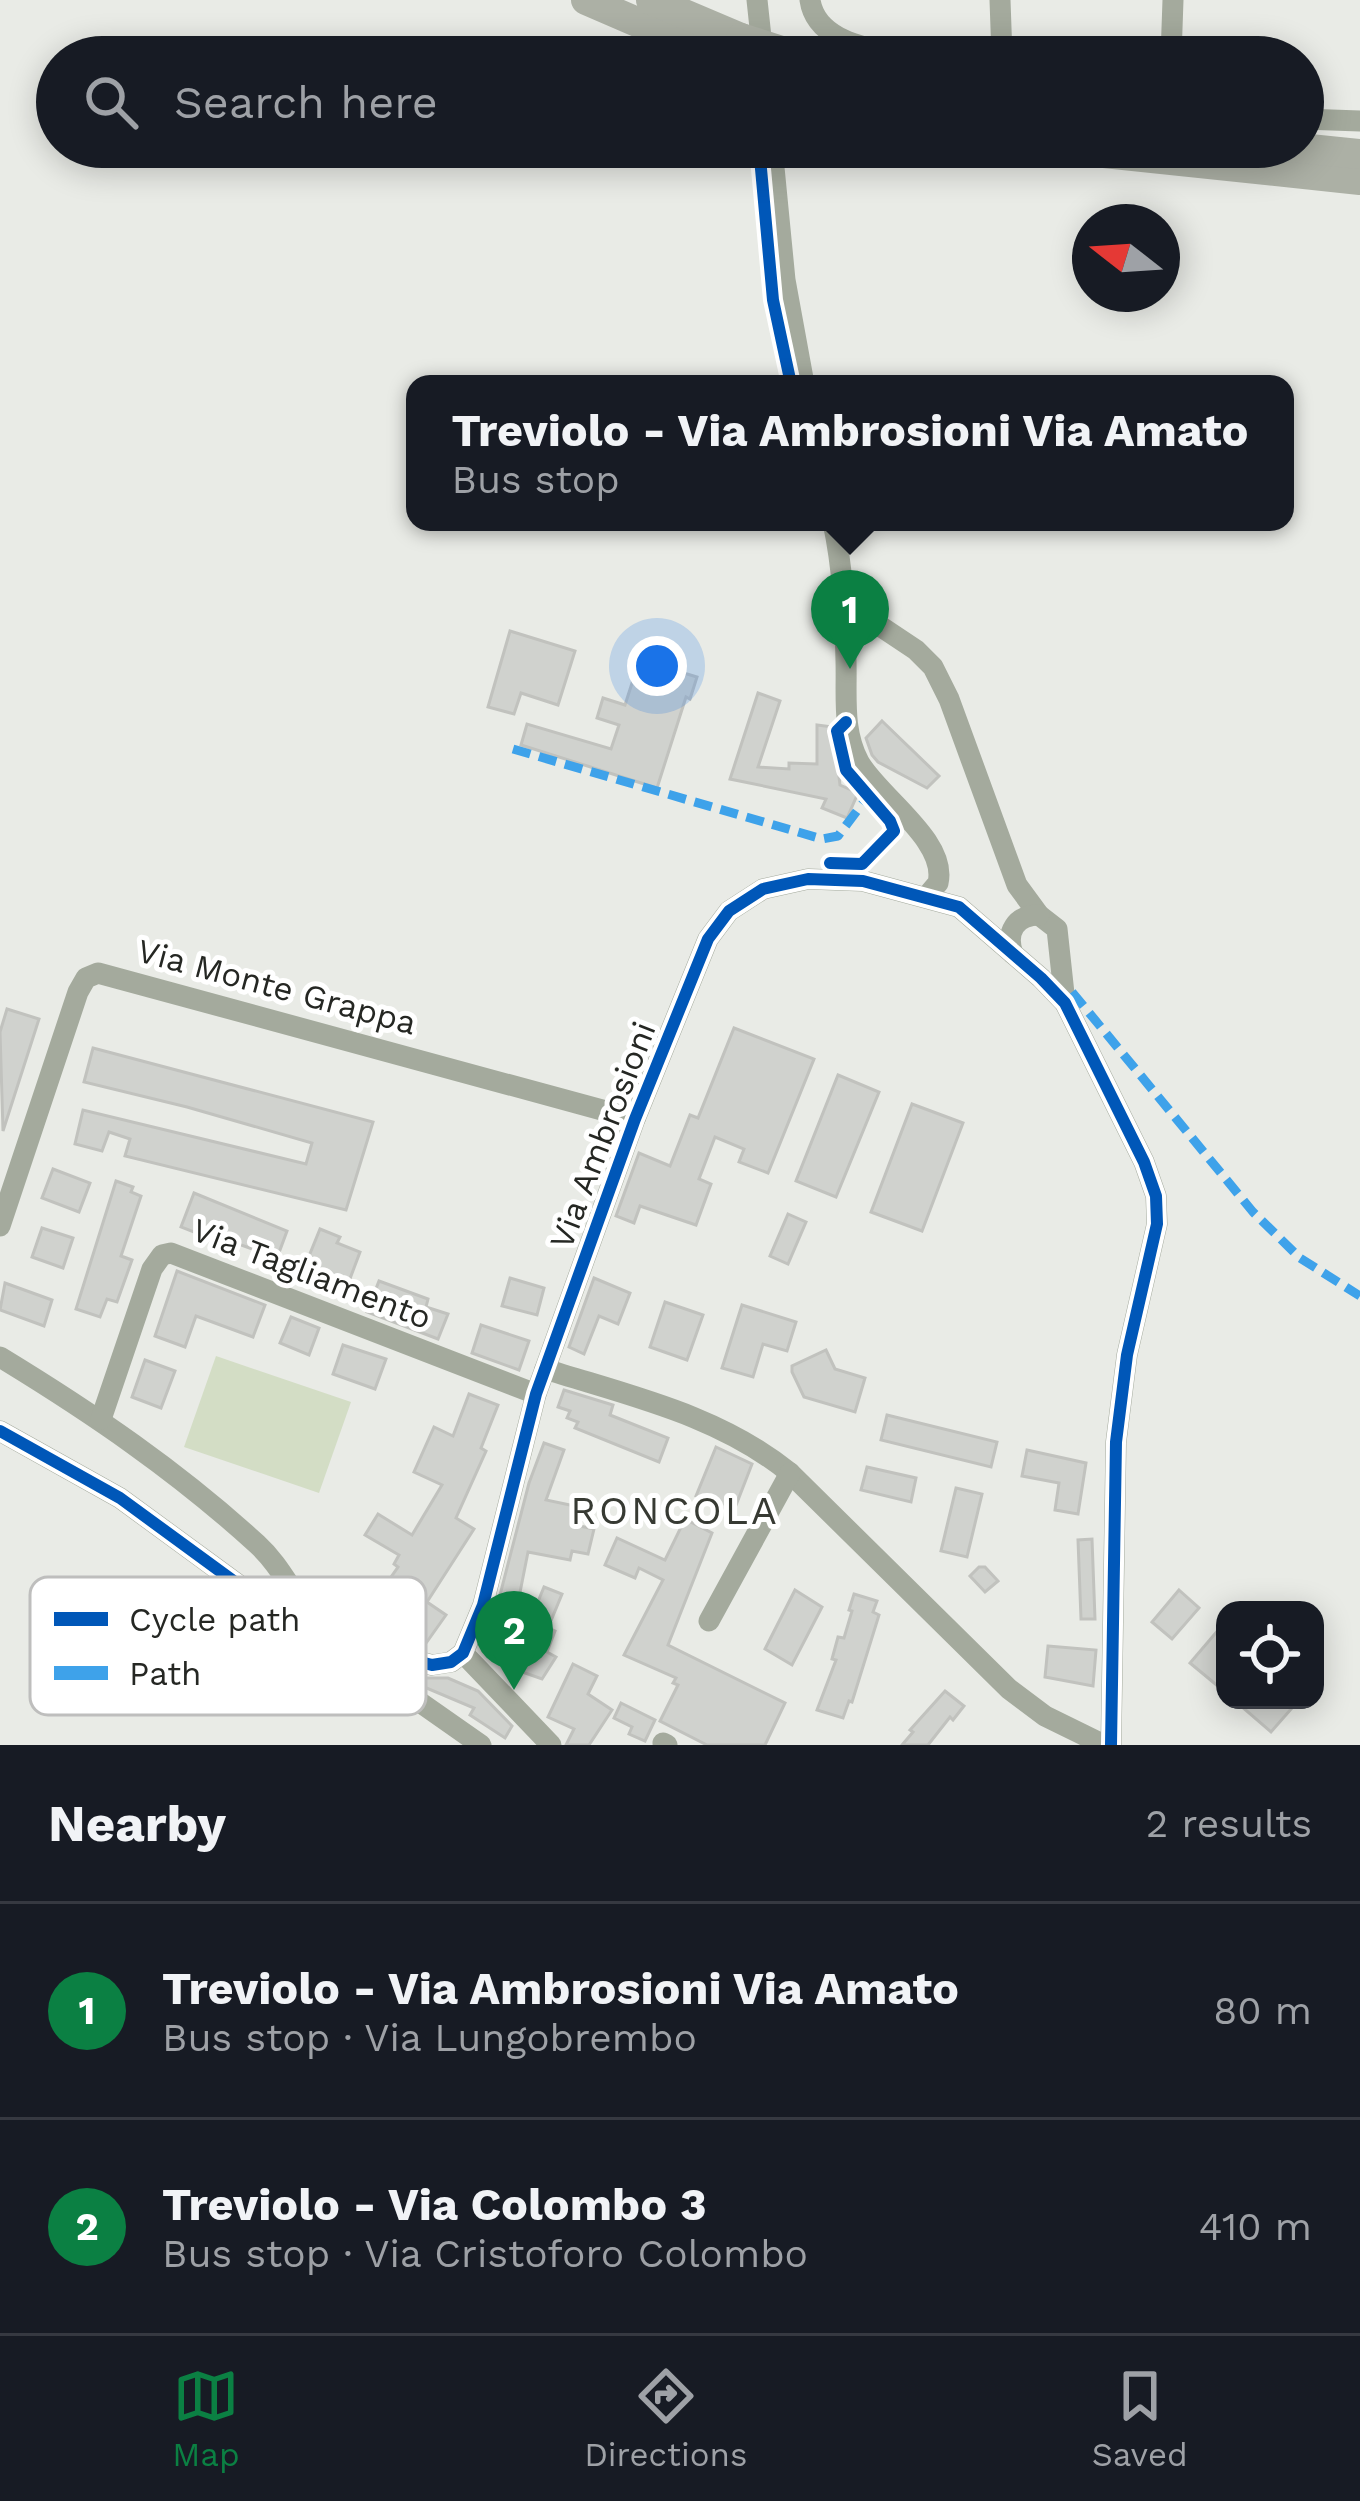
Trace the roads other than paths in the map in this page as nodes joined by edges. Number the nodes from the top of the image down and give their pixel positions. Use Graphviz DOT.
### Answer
graph roads {
  1 [pos="586,0"];
  2 [pos="651,0"];
  3 [pos="758,0"];
  4 [pos="810,0"];
  5 [pos="1000,0"];
  6 [pos="1173,0"];
  7 [pos="706,36"];
  8 [pos="726,36"];
  9 [pos="761,36"];
  10 [pos="842,36"];
  11 [pos="1001,36"];
  12 [pos="1172,36"];
  13 [pos="1324,119"];
  14 [pos="1360,122"];
  15 [pos="1324,138"];
  16 [pos="1360,141"];
  17 [pos="1324,150"];
  18 [pos="1360,154"];
  19 [pos="774,168"];
  20 [pos="1246,168"];
  21 [pos="1360,180"];
  22 [pos="802,375"];
  23 [pos="834,531"];
  24 [pos="844,602"];
  25 [pos="927,896"];
  26 [pos="1023,922"];
  27 [pos="988,933"];
  28 [pos="1057,952"];
  29 [pos="1020,959"];
  30 [pos="1065,1003"];
  31 [pos="635,1119"];
  32 [pos="0,1226"];
  33 [pos="0,1357"];
  34 [pos="544,1369"];
  35 [pos="536,1394"];
  36 [pos="101,1419"];
  37 [pos="0,1431"];
  38 [pos="790,1473"];
  39 [pos="228,1577"];
  40 [pos="285,1577"];
  41 [pos="709,1621"];
  42 [pos="463,1653"];
  43 [pos="426,1662"];
  44 [pos="426,1706"];
  45 [pos="545,1738"];
  46 [pos="481,1745"];
  47 [pos="1108,1745"];
  1 -- 7 [label="highway"];
  2 -- 8 [label="highway"];
  3 -- 9 [label="street"];
  4 -- 10 [label="street"];
  5 -- 11 [label="street"];
  6 -- 12 [label="street"];
  13 -- 14 [label="street"];
  15 -- 16 [label="highway"];
  17 -- 18 [label="highway"];
  19 -- 22 [label="street"];
  20 -- 21 [label="highway"];
  23 -- 24 [label="street"];
  24 -- 25 [label="street"];
  24 -- 26 [label="street"];
  25 -- 27 [label="street, Via Ambrosioni"];
  25 -- 31 [label="street, Via Ambrosioni"];
  26 -- 27 [label="street"];
  26 -- 28 [label="street"];
  26 -- 29 [label="street"];
  27 -- 29 [label="street, Via Ambrosioni"];
  28 -- 29 [label="street"];
  28 -- 30 [label="street"];
  29 -- 30 [label="street, Via Ambrosioni"];
  30 -- 47 [label="street"];
  31 -- 32 [label="street, Via Monte Grappa"];
  31 -- 34 [label="street, Via Ambrosioni"];
  33 -- 36 [label="street"];
  34 -- 35 [label="street, Via Ambrosioni"];
  34 -- 38 [label="street"];
  35 -- 36 [label="street, Via Tagliamento"];
  35 -- 42 [label="street, Via Ambrosioni"];
  36 -- 40 [label="street"];
  37 -- 39 [label="street"];
  38 -- 41 [label="street"];
  38 -- 47 [label="street"];
  42 -- 43 [label="street"];
  42 -- 45 [label="street"];
  44 -- 46 [label="street"];
}
